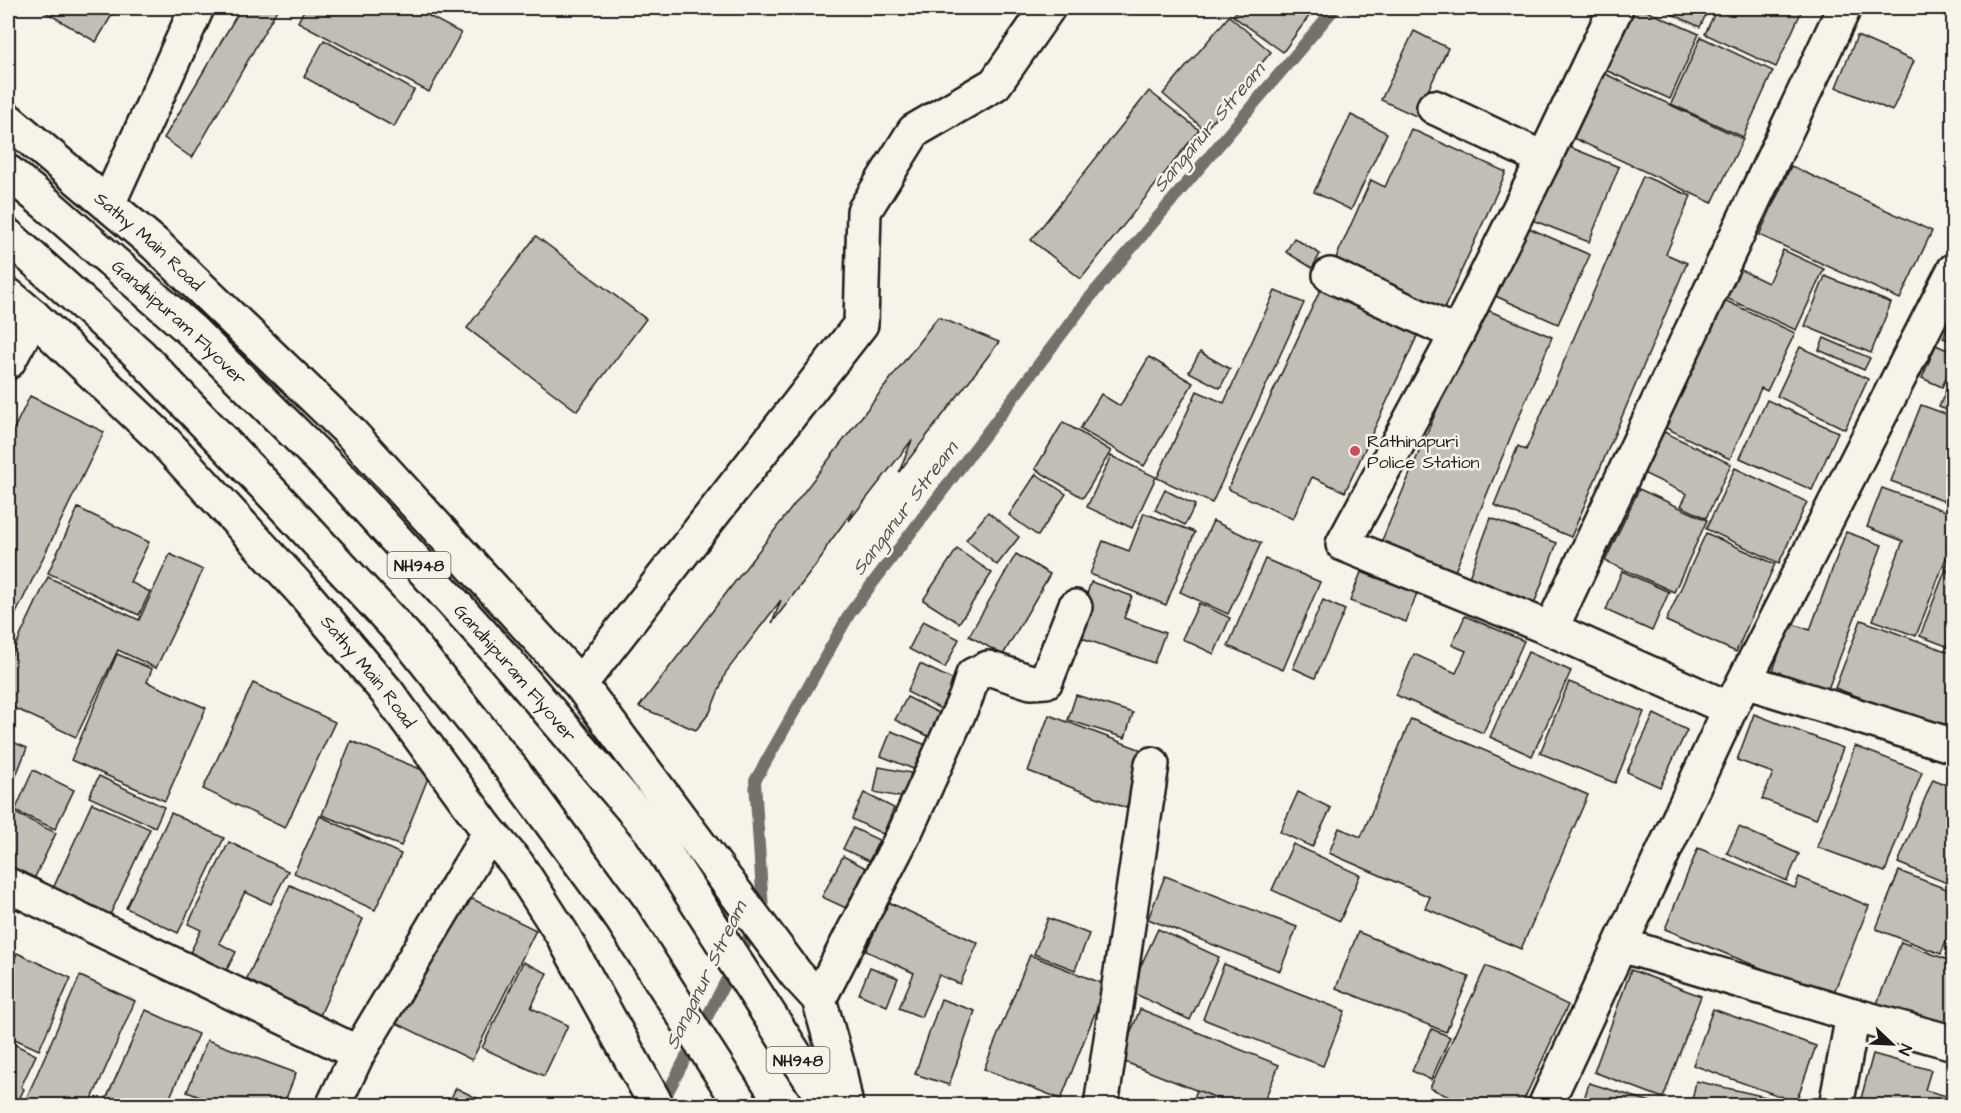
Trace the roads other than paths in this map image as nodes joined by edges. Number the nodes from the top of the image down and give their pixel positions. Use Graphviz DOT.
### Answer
graph roads {
  1 [pos="197,8"];
  2 [pos="1047,8"];
  3 [pos="1616,8"];
  4 [pos="1844,8"];
  5 [pos="1434,107"];
  6 [pos="8,120"];
  7 [pos="1544,159"];
  8 [pos="8,172"];
  9 [pos="108,204"];
  10 [pos="8,236"];
  11 [pos="1953,270"];
  12 [pos="1330,275"];
  13 [pos="8,295"];
  14 [pos="33,316"];
  15 [pos="1457,334"];
  16 [pos="8,362"];
  17 [pos="1075,607"];
  18 [pos="1551,629"];
  19 [pos="580,684"];
  20 [pos="1737,695"];
  21 [pos="1953,746"];
  22 [pos="1152,764"];
  23 [pos="487,829"];
  24 [pos="8,885"];
  25 [pos="1621,945"];
  26 [pos="819,999"];
  27 [pos="1853,1015"];
  28 [pos="1953,1043"];
  29 [pos="358,1053"];
  30 [pos="333,1106"];
  31 [pos="657,1106"];
  32 [pos="742,1106"];
  33 [pos="828,1106"];
  34 [pos="846,1106"];
  35 [pos="1101,1106"];
  36 [pos="1545,1106"];
  37 [pos="1836,1106"];
  1 -- 9 [label="main road"];
  2 -- 19 [label="main road"];
  3 -- 7 [label="main road"];
  4 -- 18 [label="main road"];
  5 -- 7 [label="main road"];
  6 -- 9 [label="main road, Sathy Main Road"];
  7 -- 15 [label="main road"];
  8 -- 33 [label="main road, Gandhipuram Flyover / NH948"];
  9 -- 19 [label="main road, Sathy Main Road"];
  10 -- 32 [label="main road, NH948"];
  11 -- 20 [label="main road"];
  12 -- 15 [label="main road"];
  13 -- 14 [label="main road, Sathy Main Road"];
  14 -- 16 [label="main road"];
  14 -- 23 [label="main road, Sathy Main Road"];
  15 -- 18 [label="main road"];
  17 -- 26 [label="main road"];
  18 -- 20 [label="main road"];
  19 -- 26 [label="main road, Sathy Main Road"];
  20 -- 21 [label="main road"];
  20 -- 25 [label="main road"];
  22 -- 35 [label="main road"];
  23 -- 29 [label="main road"];
  23 -- 31 [label="main road, Sathy Main Road"];
  24 -- 29 [label="main road"];
  25 -- 27 [label="main road"];
  25 -- 36 [label="main road"];
  26 -- 34 [label="main road"];
  27 -- 28 [label="main road"];
  27 -- 37 [label="main road"];
  29 -- 30 [label="main road"];
}
